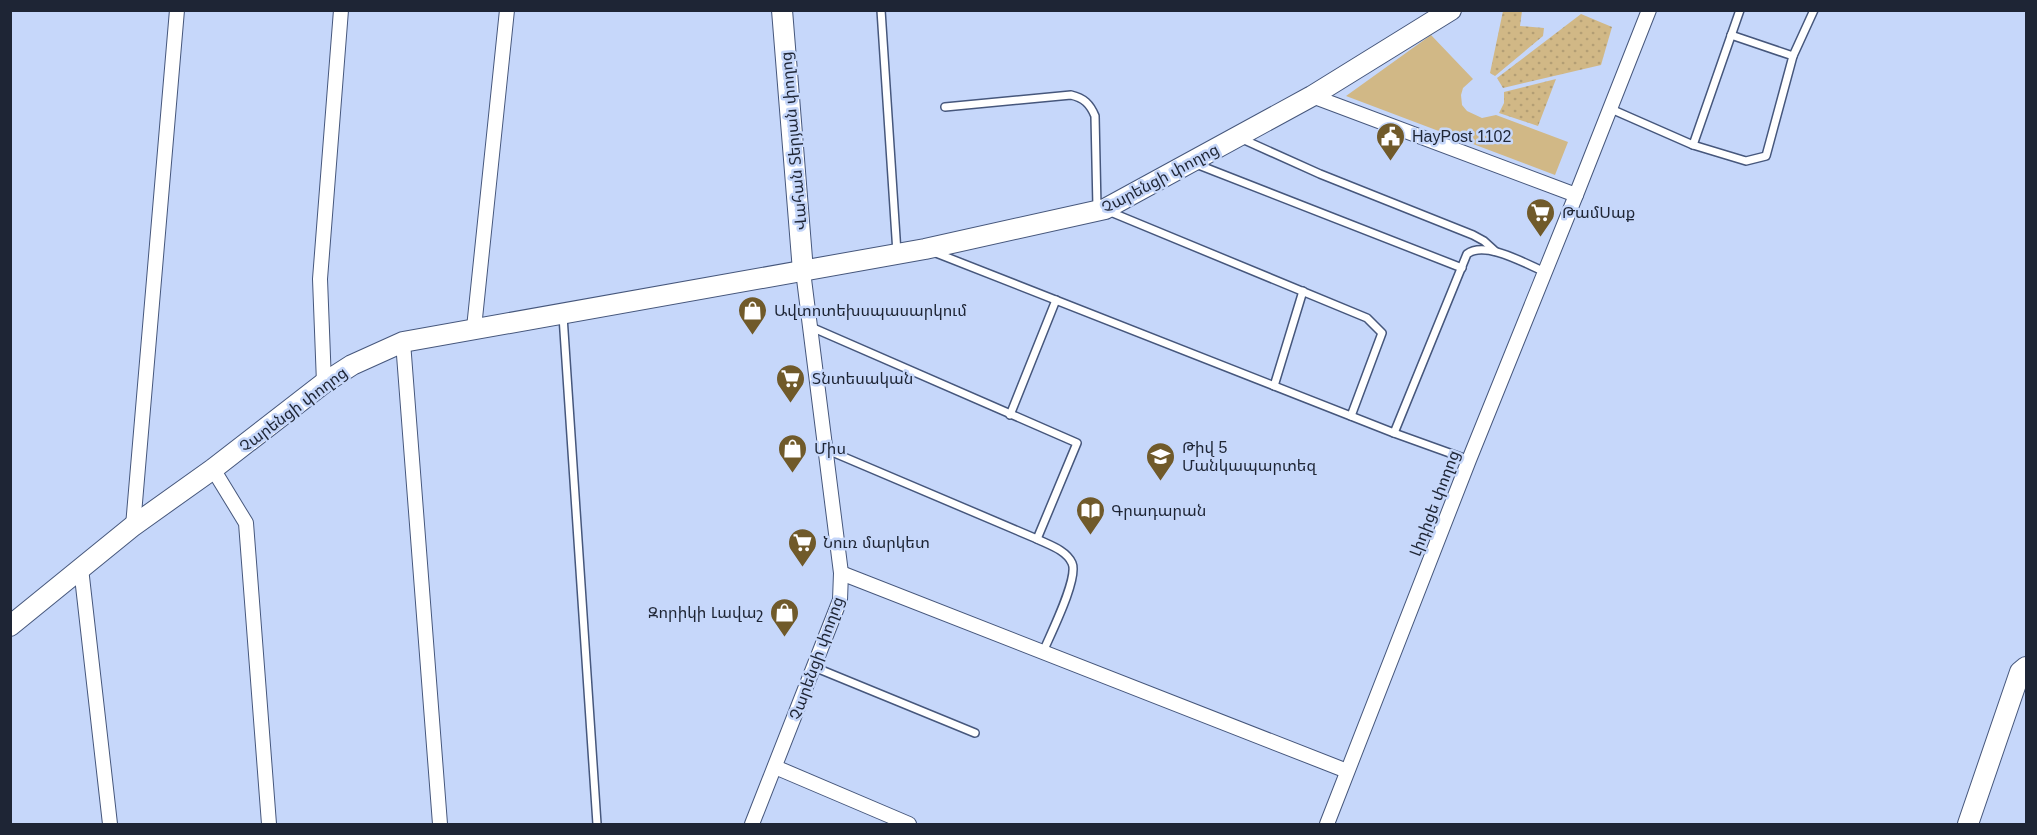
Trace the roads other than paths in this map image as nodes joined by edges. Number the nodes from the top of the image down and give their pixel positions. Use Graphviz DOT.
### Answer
graph roads {
  1 [pos="177,10"];
  2 [pos="341,10"];
  3 [pos="507,10"];
  4 [pos="782,10"];
  5 [pos="881,10"];
  6 [pos="1451,10"];
  7 [pos="1649,10"];
  8 [pos="1740,10"];
  9 [pos="1814,10"];
  10 [pos="1731,35"];
  11 [pos="1793,56"];
  12 [pos="1312,96"];
  13 [pos="945,107"];
  14 [pos="1611,108"];
  15 [pos="1237,137"];
  16 [pos="1693,145"];
  17 [pos="1191,162"];
  18 [pos="1576,195"];
  19 [pos="1101,210"];
  20 [pos="925,249"];
  21 [pos="1495,251"];
  22 [pos="897,254"];
  23 [pos="1462,268"];
  24 [pos="803,271"];
  25 [pos="1545,272"];
  26 [pos="1303,291"];
  27 [pos="1056,300"];
  28 [pos="563,313"];
  29 [pos="811,327"];
  30 [pos="474,328"];
  31 [pos="403,342"];
  32 [pos="324,383"];
  33 [pos="1274,386"];
  34 [pos="1010,415"];
  35 [pos="1351,416"];
  36 [pos="1394,433"];
  37 [pos="825,449"];
  38 [pos="1468,460"];
  39 [pos="213,469"];
  40 [pos="133,526"];
  41 [pos="1037,539"];
  42 [pos="81,568"];
  43 [pos="841,573"];
  44 [pos="10,626"];
  45 [pos="1043,653"];
  46 [pos="814,667"];
  47 [pos="2026,667"];
  48 [pos="975,733"];
  49 [pos="776,767"];
  50 [pos="1347,771"];
  51 [pos="110,825"];
  52 [pos="269,825"];
  53 [pos="440,825"];
  54 [pos="597,825"];
  55 [pos="752,825"];
  56 [pos="909,825"];
  57 [pos="1327,825"];
  58 [pos="1968,825"];
  1 -- 40 [label="street"];
  2 -- 32 [label="street"];
  3 -- 30 [label="street"];
  4 -- 24 [label="main road, Վահան Տերյան փողոց"];
  5 -- 22 [label="lane"];
  6 -- 12 [label="main road, Չարենցի փողոց"];
  7 -- 14 [label="street, Լիդիցե փողոց"];
  8 -- 10 [label="lane"];
  9 -- 11 [label="lane"];
  10 -- 11 [label="lane"];
  10 -- 16 [label="lane"];
  11 -- 16 [label="lane"];
  12 -- 15 [label="main road, Չարենցի փողոց"];
  12 -- 18 [label="street"];
  13 -- 19 [label="lane"];
  14 -- 16 [label="lane"];
  14 -- 18 [label="street, Լիդիցե փողոց"];
  15 -- 17 [label="main road, Չարենցի փողոց"];
  15 -- 21 [label="lane"];
  17 -- 19 [label="main road, Չարենցի փողոց"];
  17 -- 23 [label="lane"];
  18 -- 25 [label="street, Լիդիցե փողոց"];
  19 -- 20 [label="main road, Չարենցի փողոց"];
  19 -- 26 [label="lane"];
  20 -- 22 [label="main road, Չարենցի փողոց"];
  20 -- 27 [label="lane"];
  21 -- 23 [label="lane"];
  21 -- 25 [label="lane"];
  22 -- 24 [label="main road, Չարենցի փողոց"];
  23 -- 36 [label="lane"];
  24 -- 28 [label="main road, Չարենցի փողոց"];
  24 -- 29 [label="street, Չարենցի փողոց"];
  25 -- 38 [label="street, Լիդիցե փողոց"];
  26 -- 33 [label="lane"];
  26 -- 35 [label="lane"];
  27 -- 33 [label="lane"];
  27 -- 34 [label="lane"];
  28 -- 30 [label="main road, Չարենցի փողոց"];
  28 -- 54 [label="lane"];
  29 -- 34 [label="lane"];
  29 -- 37 [label="street, Չարենցի փողոց"];
  30 -- 31 [label="main road, Չարենցի փողոց"];
  31 -- 32 [label="main road, Չարենցի փողոց"];
  31 -- 53 [label="street"];
  32 -- 39 [label="main road, Չարենցի փողոց"];
  33 -- 35 [label="lane"];
  34 -- 41 [label="lane"];
  35 -- 36 [label="lane"];
  36 -- 38 [label="lane"];
  37 -- 41 [label="lane"];
  37 -- 43 [label="street, Չարենցի փողոց"];
  38 -- 50 [label="street, Լիդիցե փողոց"];
  39 -- 40 [label="main road, Չարենցի փողոց"];
  39 -- 52 [label="street"];
  40 -- 42 [label="main road, Չարենցի փողոց"];
  41 -- 45 [label="lane"];
  42 -- 44 [label="main road, Չարենցի փողոց"];
  42 -- 51 [label="street"];
  43 -- 45 [label="street"];
  43 -- 46 [label="street, Չարենցի փողոց"];
  45 -- 50 [label="street"];
  46 -- 48 [label="lane"];
  46 -- 49 [label="street, Չարենցի փողոց"];
  47 -- 58 [label="main road"];
  49 -- 55 [label="street, Չարենցի փողոց"];
  49 -- 56 [label="street"];
  50 -- 57 [label="street, Լիդիցե փողոց"];
}
